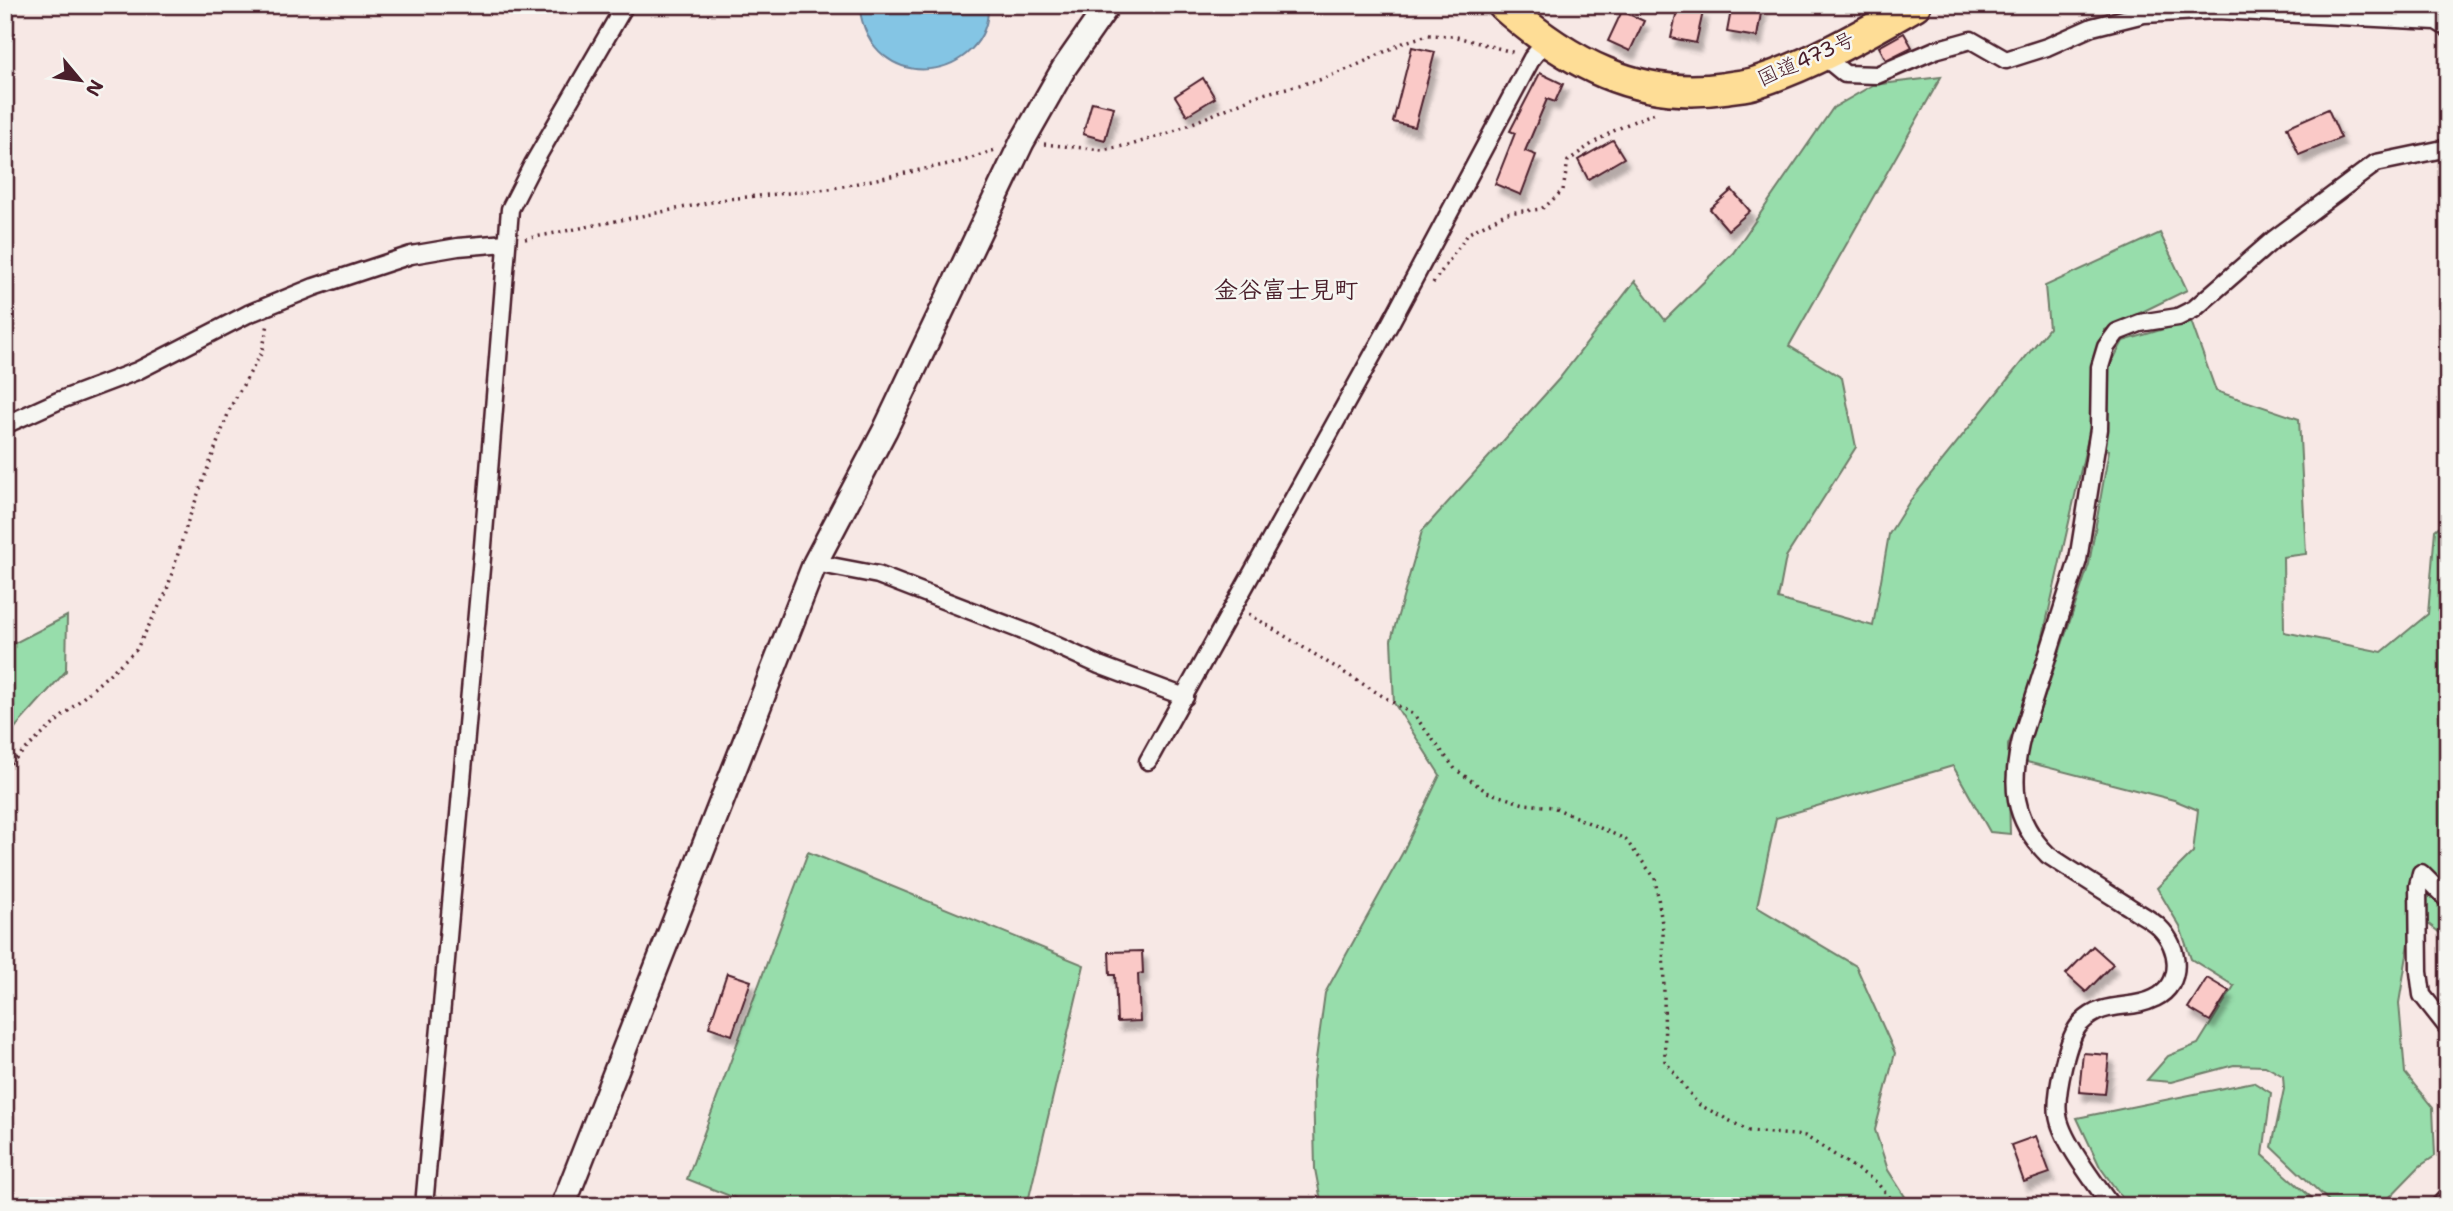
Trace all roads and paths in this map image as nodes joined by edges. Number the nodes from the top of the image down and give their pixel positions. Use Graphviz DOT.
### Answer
graph roads {
  1 [pos="625,5"];
  2 [pos="1108,5"];
  3 [pos="1503,5"];
  4 [pos="1915,5"];
  5 [pos="2448,28"];
  6 [pos="1539,49"];
  7 [pos="1823,57"];
  8 [pos="1660,110"];
  9 [pos="1022,142"];
  10 [pos="2448,148"];
  11 [pos="506,243"];
  12 [pos="1428,289"];
  13 [pos="272,304"];
  14 [pos="5,425"];
  15 [pos="815,563"];
  16 [pos="1235,606"];
  17 [pos="1185,697"];
  18 [pos="1148,761"];
  19 [pos="5,768"];
  20 [pos="2448,900"];
  21 [pos="2448,1028"];
  22 [pos="2448,1196"];
  23 [pos="424,1206"];
  24 [pos="563,1206"];
  25 [pos="1898,1206"];
  26 [pos="2111,1206"];
  27 [pos="2439,1206"];
  1 -- 11 [label="street"];
  2 -- 9 [label="street"];
  3 -- 6 [label="highway, 国道473号"];
  4 -- 7 [label="highway, 国道473号"];
  5 -- 7 [label="street"];
  6 -- 7 [label="highway, 国道473号"];
  6 -- 9 [label="path"];
  6 -- 16 [label="street"];
  8 -- 12 [label="path"];
  9 -- 11 [label="path"];
  9 -- 15 [label="street"];
  10 -- 26 [label="street"];
  11 -- 13 [label="street"];
  11 -- 23 [label="street"];
  13 -- 14 [label="street"];
  13 -- 19 [label="path"];
  15 -- 17 [label="street"];
  15 -- 24 [label="street"];
  16 -- 17 [label="street"];
  16 -- 25 [label="path"];
  17 -- 18 [label="street"];
  20 -- 21 [label="street"];
  22 -- 27 [label="street"];
}
